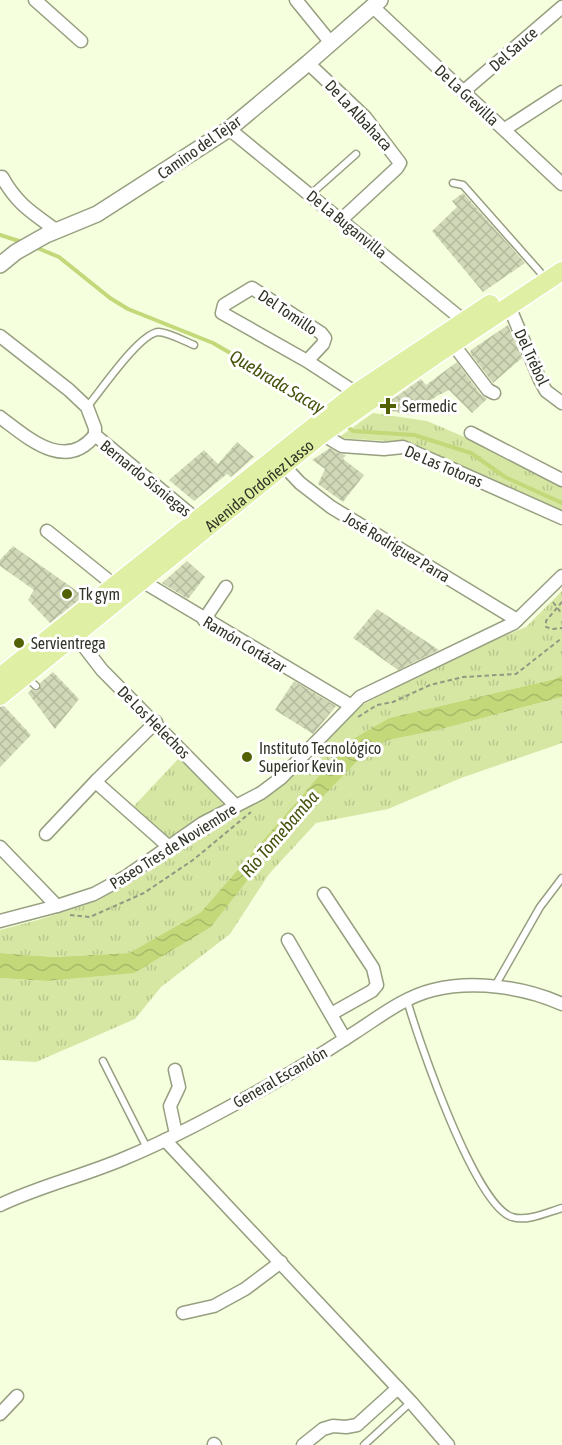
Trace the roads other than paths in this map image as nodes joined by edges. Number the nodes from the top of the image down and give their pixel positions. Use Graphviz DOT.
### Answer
graph roads {
  1 [pos="35,0"];
  2 [pos="296,0"];
  3 [pos="376,3"];
  4 [pos="562,7"];
  5 [pos="81,41"];
  6 [pos="331,43"];
  7 [pos="308,63"];
  8 [pos="464,91"];
  9 [pos="562,92"];
  10 [pos="229,129"];
  11 [pos="505,129"];
  12 [pos="356,154"];
  13 [pos="2,177"];
  14 [pos="453,183"];
  15 [pos="562,184"];
  16 [pos="311,194"];
  17 [pos="342,219"];
  18 [pos="51,233"];
  19 [pos="562,258"];
  20 [pos="0,265"];
  21 [pos="540,272"];
  22 [pos="562,272"];
  23 [pos="509,306"];
  24 [pos="464,321"];
  25 [pos="0,336"];
  26 [pos="453,344"];
  27 [pos="194,345"];
  28 [pos="307,361"];
  29 [pos="494,393"];
  30 [pos="354,400"];
  31 [pos="562,403"];
  32 [pos="87,407"];
  33 [pos="0,417"];
  34 [pos="316,431"];
  35 [pos="471,433"];
  36 [pos="94,435"];
  37 [pos="284,465"];
  38 [pos="562,480"];
  39 [pos="562,518"];
  40 [pos="196,519"];
  41 [pos="47,531"];
  42 [pos="562,576"];
  43 [pos="142,581"];
  44 [pos="114,585"];
  45 [pos="226,587"];
  46 [pos="204,620"];
  47 [pos="517,620"];
  48 [pos="75,635"];
  49 [pos="14,674"];
  50 [pos="0,696"];
  51 [pos="350,705"];
  52 [pos="156,722"];
  53 [pos="97,780"];
  54 [pos="236,806"];
  55 [pos="46,834"];
  56 [pos="168,846"];
  57 [pos="0,847"];
  58 [pos="562,878"];
  59 [pos="324,894"];
  60 [pos="57,906"];
  61 [pos="1,919"];
  62 [pos="288,940"];
  63 [pos="494,987"];
  64 [pos="407,1000"];
  65 [pos="562,1004"];
  66 [pos="331,1014"];
  67 [pos="345,1039"];
  68 [pos="103,1061"];
  69 [pos="175,1070"];
  70 [pos="170,1137"];
  71 [pos="147,1148"];
  72 [pos="0,1205"];
  73 [pos="562,1208"];
  74 [pos="281,1262"];
  75 [pos="183,1313"];
  76 [pos="398,1388"];
  77 [pos="17,1396"];
  78 [pos="411,1402"];
  79 [pos="0,1414"];
  80 [pos="303,1445"];
  81 [pos="364,1445"];
  82 [pos="448,1445"];
  1 -- 5 [label="street"];
  2 -- 6 [label="street"];
  3 -- 6 [label="street, Camino del Tejar"];
  3 -- 8 [label="street, De La Grevilla"];
  4 -- 8 [label="street, Del Sauce"];
  6 -- 7 [label="street, Camino del Tejar"];
  7 -- 10 [label="street, Camino del Tejar"];
  7 -- 17 [label="street, De La Albahaca"];
  8 -- 11 [label="street, De La Grevilla"];
  9 -- 11 [label="street"];
  10 -- 16 [label="street, De La Buganvilla"];
  10 -- 18 [label="street, Camino del Tejar"];
  11 -- 15 [label="street, De La Grevilla"];
  12 -- 16 [label="lane"];
  13 -- 18 [label="street"];
  14 -- 21 [label="lane"];
  16 -- 17 [label="street, De La Buganvilla"];
  17 -- 24 [label="street, De La Buganvilla"];
  18 -- 20 [label="street, Camino del Tejar"];
  19 -- 21 [label="main road, Avenida Ordoñez Lasso"];
  21 -- 24 [label="main road, Avenida Ordoñez Lasso"];
  22 -- 23 [label="main road, Avenida Ordoñez Lasso"];
  23 -- 26 [label="main road, Avenida Ordoñez Lasso"];
  23 -- 31 [label="street, Del Trébol"];
  24 -- 30 [label="main road, Avenida Ordoñez Lasso"];
  25 -- 32 [label="street"];
  26 -- 29 [label="street"];
  26 -- 30 [label="main road, Avenida Ordoñez Lasso"];
  27 -- 32 [label="lane"];
  28 -- 28 [label="street, Del Tomillo"];
  28 -- 30 [label="street, Del Tomillo"];
  30 -- 34 [label="main road, Avenida Ordoñez Lasso"];
  32 -- 36 [label="street, Bernardo Sisniegas"];
  33 -- 36 [label="street"];
  34 -- 37 [label="main road, Avenida Ordoñez Lasso"];
  34 -- 39 [label="street, De Las Totoras"];
  34 -- 40 [label="main road, Avenida Ordoñez Lasso"];
  35 -- 38 [label="street"];
  36 -- 40 [label="street, Bernardo Sisniegas"];
  37 -- 43 [label="main road, Avenida Ordoñez Lasso"];
  37 -- 47 [label="street, José Rodríguez Parra"];
  40 -- 44 [label="main road, Avenida Ordoñez Lasso"];
  41 -- 44 [label="street"];
  42 -- 47 [label="street, Paseo Tres de Noviembre"];
  43 -- 46 [label="street, Ramón Cortázar"];
  43 -- 48 [label="main road, Avenida Ordoñez Lasso"];
  44 -- 49 [label="main road, Avenida Ordoñez Lasso"];
  45 -- 46 [label="street"];
  46 -- 51 [label="street, Ramón Cortázar"];
  47 -- 51 [label="street, Paseo Tres de Noviembre"];
  48 -- 49 [label="main road, Avenida Ordoñez Lasso"];
  48 -- 52 [label="street, De Los Helechos"];
  49 -- 50 [label="main road, Avenida Ordoñez Lasso"];
  51 -- 54 [label="street, Paseo Tres de Noviembre"];
  52 -- 53 [label="street"];
  52 -- 54 [label="street, De Los Helechos"];
  53 -- 55 [label="street"];
  53 -- 56 [label="street"];
  54 -- 56 [label="street, Paseo Tres de Noviembre"];
  56 -- 60 [label="street, Paseo Tres de Noviembre"];
  57 -- 60 [label="street"];
  58 -- 63 [label="lane"];
  59 -- 66 [label="street"];
  60 -- 61 [label="street, Paseo Tres de Noviembre"];
  62 -- 66 [label="street"];
  63 -- 64 [label="street, General Escandón"];
  63 -- 65 [label="street, General Escandón"];
  64 -- 67 [label="street, General Escandón"];
  64 -- 73 [label="lane"];
  66 -- 67 [label="street"];
  67 -- 70 [label="street, General Escandón"];
  68 -- 71 [label="lane"];
  69 -- 70 [label="street"];
  70 -- 71 [label="street, General Escandón"];
  70 -- 74 [label="street"];
  71 -- 72 [label="street, General Escandón"];
  74 -- 75 [label="street"];
  74 -- 76 [label="street"];
  76 -- 78 [label="street"];
  76 -- 80 [label="street"];
  77 -- 79 [label="street"];
  78 -- 81 [label="lane"];
  78 -- 82 [label="street"];
}
